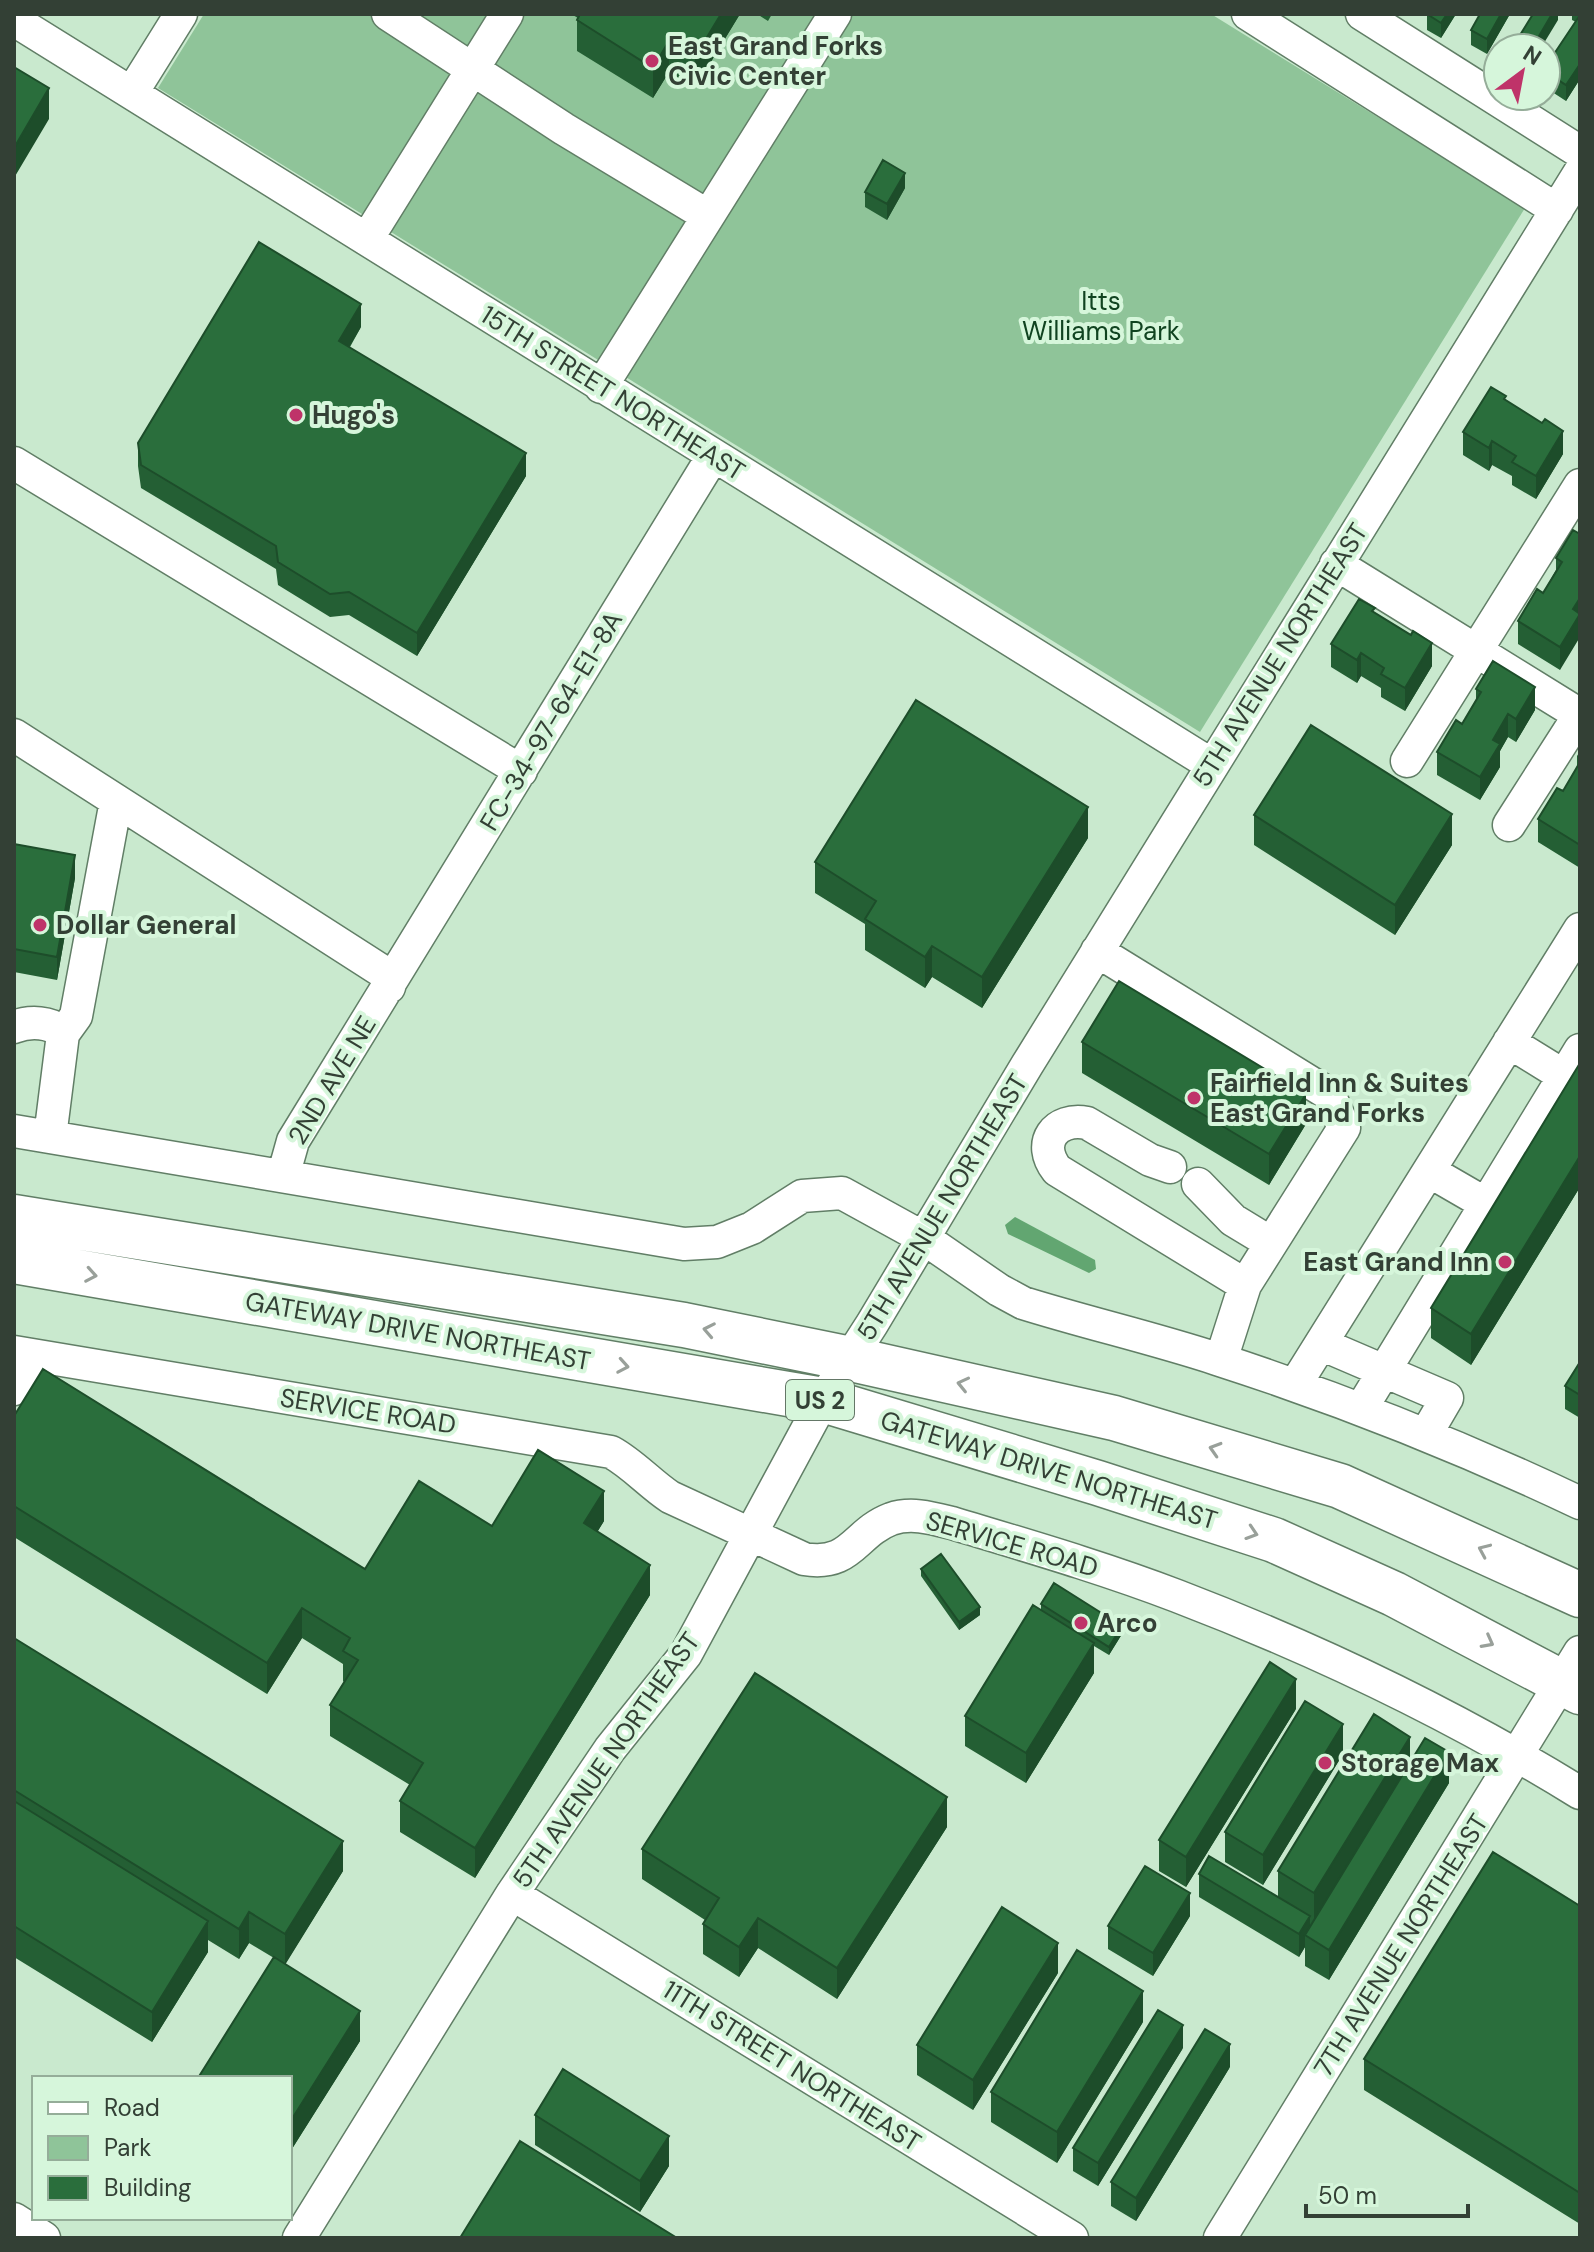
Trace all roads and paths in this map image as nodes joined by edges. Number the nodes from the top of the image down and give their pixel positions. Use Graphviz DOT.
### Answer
graph roads {
  1 [pos="181,14"];
  2 [pos="388,14"];
  3 [pos="507,14"];
  4 [pos="835,14"];
  5 [pos="1248,14"];
  6 [pos="1362,14"];
  7 [pos="14,20"];
  8 [pos="473,68"];
  9 [pos="133,91"];
  10 [pos="1580,152"];
  11 [pos="1580,172"];
  12 [pos="1557,210"];
  13 [pos="708,216"];
  14 [pos="367,239"];
  15 [pos="601,387"];
  16 [pos="713,456"];
  17 [pos="14,463"];
  18 [pos="1580,485"];
  19 [pos="1336,564"];
  20 [pos="1477,650"];
  21 [pos="1580,715"];
  22 [pos="14,735"];
  23 [pos="1407,761"];
  24 [pos="1212,765"];
  25 [pos="521,771"];
  26 [pos="116,801"];
  27 [pos="1509,825"];
  28 [pos="1580,929"];
  29 [pos="1097,951"];
  30 [pos="389,987"];
  31 [pos="14,1027"];
  32 [pos="63,1034"];
  33 [pos="1509,1042"];
  34 [pos="1572,1063"];
  35 [pos="14,1131"];
  36 [pos="50,1137"];
  37 [pos="1170,1167"];
  38 [pos="1429,1171"];
  39 [pos="288,1177"];
  40 [pos="1198,1184"];
  41 [pos="1486,1204"];
  42 [pos="14,1217"];
  43 [pos="922,1237"];
  44 [pos="1271,1243"];
  45 [pos="14,1261"];
  46 [pos="1245,1285"];
  47 [pos="1321,1344"];
  48 [pos="24,1354"];
  49 [pos="851,1359"];
  50 [pos="1221,1360"];
  51 [pos="1384,1371"];
  52 [pos="1295,1385"];
  53 [pos="14,1389"];
  54 [pos="823,1400"];
  55 [pos="1361,1409"];
  56 [pos="1426,1434"];
  57 [pos="1580,1503"];
  58 [pos="751,1536"];
  59 [pos="1580,1595"];
  60 [pos="1574,1675"];
  61 [pos="1518,1755"];
  62 [pos="1580,1793"];
  63 [pos="512,1894"];
  64 [pos="14,2219"];
  65 [pos="44,2238"];
  66 [pos="299,2238"];
  67 [pos="1072,2238"];
  68 [pos="1220,2238"];
  1 -- 9 [label="street"];
  2 -- 8 [label="street"];
  3 -- 8 [label="street"];
  4 -- 13 [label="street"];
  5 -- 12 [label="street"];
  6 -- 10 [label="street"];
  7 -- 9 [label="street, 15TH STREET NORTHEAST"];
  8 -- 13 [label="street"];
  8 -- 14 [label="street"];
  9 -- 14 [label="street, 15TH STREET NORTHEAST"];
  11 -- 12 [label="street, 5TH AVENUE NORTHEAST"];
  12 -- 19 [label="street, 5TH AVENUE NORTHEAST"];
  13 -- 15 [label="street"];
  14 -- 15 [label="street, 15TH STREET NORTHEAST"];
  15 -- 16 [label="street, 15TH STREET NORTHEAST"];
  16 -- 24 [label="street, 15TH STREET NORTHEAST"];
  16 -- 25 [label="street, FC-34-97-64-E1-8A"];
  17 -- 25 [label="street"];
  18 -- 20 [label="street"];
  19 -- 20 [label="street"];
  19 -- 24 [label="street, 5TH AVENUE NORTHEAST"];
  20 -- 21 [label="street"];
  20 -- 23 [label="street"];
  21 -- 27 [label="street"];
  22 -- 26 [label="street"];
  24 -- 29 [label="street, 5TH AVENUE NORTHEAST"];
  25 -- 30 [label="street, FC-34-97-64-E1-8A"];
  26 -- 30 [label="street"];
  26 -- 32 [label="street"];
  28 -- 33 [label="street"];
  29 -- 43 [label="street, 5TH AVENUE NORTHEAST"];
  29 -- 44 [label="street"];
  30 -- 39 [label="street, 2ND AVE NE"];
  31 -- 32 [label="street"];
  32 -- 36 [label="street"];
  33 -- 34 [label="street"];
  33 -- 38 [label="street"];
  34 -- 41 [label="street"];
  35 -- 36 [label="street"];
  36 -- 39 [label="street"];
  37 -- 46 [label="street"];
  38 -- 41 [label="street"];
  38 -- 47 [label="street"];
  39 -- 43 [label="street"];
  40 -- 44 [label="street"];
  41 -- 51 [label="street"];
  49 -- 42 [label="highway, GATEWAY DRIVE NORTHEAST / US 2, one-way"];
  43 -- 49 [label="street, 5TH AVENUE NORTHEAST"];
  43 -- 50 [label="street"];
  44 -- 46 [label="street"];
  45 -- 54 [label="highway, GATEWAY DRIVE NORTHEAST / US 2, one-way"];
  46 -- 50 [label="street"];
  47 -- 51 [label="street"];
  47 -- 52 [label="street"];
  48 -- 53 [label="street"];
  48 -- 58 [label="street, SERVICE ROAD"];
  49 -- 54 [label="street, 5TH AVENUE NORTHEAST"];
  59 -- 49 [label="highway, GATEWAY DRIVE NORTHEAST / US 2, one-way"];
  50 -- 52 [label="street"];
  51 -- 55 [label="street"];
  51 -- 56 [label="street"];
  52 -- 55 [label="street"];
  54 -- 58 [label="street, 5TH AVENUE NORTHEAST"];
  54 -- 60 [label="highway, GATEWAY DRIVE NORTHEAST / US 2, one-way"];
  55 -- 56 [label="street"];
  56 -- 57 [label="street"];
  58 -- 61 [label="street, SERVICE ROAD"];
  58 -- 63 [label="street, 5TH AVENUE NORTHEAST"];
  60 -- 61 [label="street, 7TH AVENUE NORTHEAST"];
  61 -- 62 [label="street, SERVICE ROAD"];
  61 -- 68 [label="street, 7TH AVENUE NORTHEAST"];
  63 -- 66 [label="street, 5TH AVENUE NORTHEAST"];
  63 -- 67 [label="street, 11TH STREET NORTHEAST"];
  64 -- 65 [label="street"];
}
